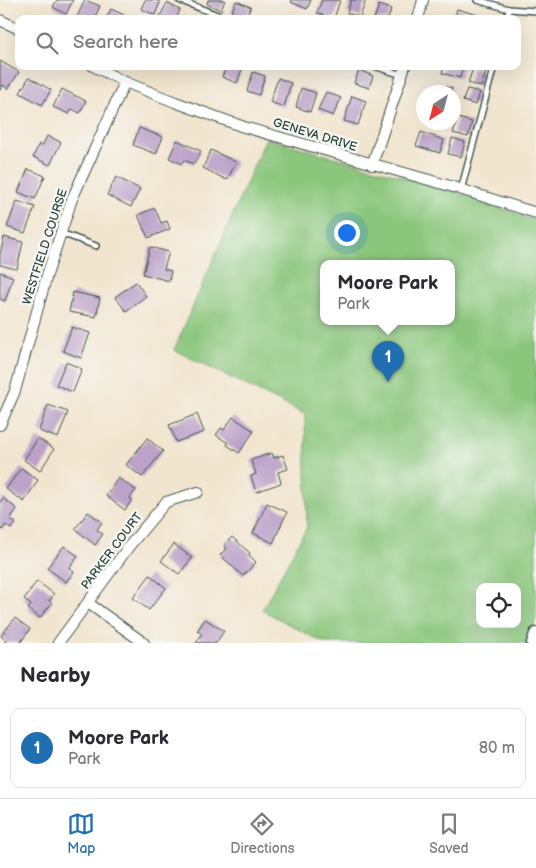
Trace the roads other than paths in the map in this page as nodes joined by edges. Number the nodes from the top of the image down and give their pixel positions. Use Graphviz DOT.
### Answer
graph roads {
  1 [pos="179,0"];
  2 [pos="423,0"];
  3 [pos="476,0"];
  4 [pos="509,9"];
  5 [pos="536,11"];
  6 [pos="218,15"];
  7 [pos="419,15"];
  8 [pos="508,15"];
  9 [pos="0,20"];
  10 [pos="15,27"];
  11 [pos="101,70"];
  12 [pos="403,70"];
  13 [pos="493,70"];
  14 [pos="125,82"];
  15 [pos="372,165"];
  16 [pos="461,190"];
  17 [pos="536,213"];
  18 [pos="61,233"];
  19 [pos="96,246"];
  20 [pos="0,425"];
  21 [pos="198,492"];
  22 [pos="88,603"];
  23 [pos="536,634"];
  24 [pos="58,643"];
  25 [pos="144,643"];
  26 [pos="533,643"];
  1 -- 6 [label="lane"];
  2 -- 7 [label="street"];
  3 -- 4 [label="lane"];
  4 -- 5 [label="lane"];
  4 -- 8 [label="lane"];
  9 -- 10 [label="street"];
  11 -- 14 [label="street, GENEVA DRIVE"];
  12 -- 15 [label="street"];
  13 -- 16 [label="lane"];
  14 -- 15 [label="street, GENEVA DRIVE"];
  14 -- 18 [label="street, WESTFIELD COURSE"];
  15 -- 16 [label="street, GENEVA DRIVE"];
  16 -- 17 [label="street, GENEVA DRIVE"];
  18 -- 19 [label="lane"];
  18 -- 20 [label="street, WESTFIELD COURSE"];
  21 -- 22 [label="street, PARKER COURT"];
  22 -- 24 [label="street, PARKER COURT"];
  22 -- 25 [label="street"];
  23 -- 26 [label="street"];
}
